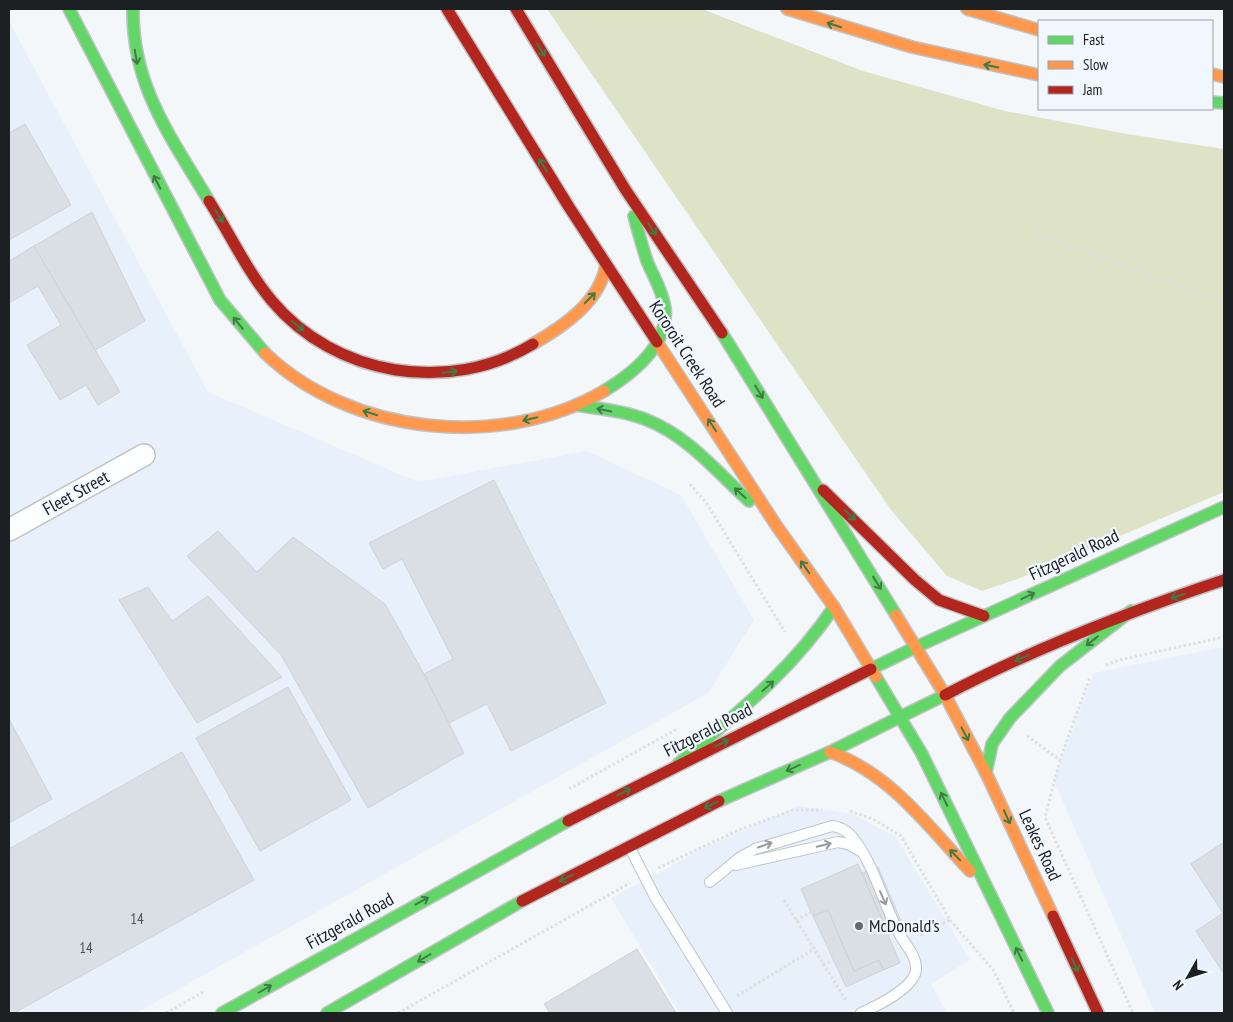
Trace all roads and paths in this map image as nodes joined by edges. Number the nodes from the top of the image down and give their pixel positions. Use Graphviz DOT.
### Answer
graph roads {
  1 [pos="69,9"];
  2 [pos="133,9"];
  3 [pos="447,9"];
  4 [pos="516,9"];
  5 [pos="787,9"];
  6 [pos="967,9"];
  7 [pos="1038,30"];
  8 [pos="1038,75"];
  9 [pos="625,188"];
  10 [pos="1037,234"];
  11 [pos="606,264"];
  12 [pos="1224,302"];
  13 [pos="657,341"];
  14 [pos="576,405"];
  15 [pos="144,455"];
  16 [pos="814,482"];
  17 [pos="1224,506"];
  18 [pos="776,525"];
  19 [pos="9,530"];
  20 [pos="1224,580"];
  21 [pos="834,607"];
  22 [pos="1131,611"];
  23 [pos="984,616"];
  24 [pos="1224,637"];
  25 [pos="916,647"];
  26 [pos="1103,666"];
  27 [pos="871,669"];
  28 [pos="1083,679"];
  29 [pos="945,695"];
  30 [pos="900,717"];
  31 [pos="680,727"];
  32 [pos="1032,729"];
  33 [pos="830,752"];
  34 [pos="1060,760"];
  35 [pos="678,764"];
  36 [pos="986,773"];
  37 [pos="568,790"];
  38 [pos="874,820"];
  39 [pos="628,846"];
  40 [pos="864,854"];
  41 [pos="726,868"];
  42 [pos="710,882"];
  43 [pos="989,890"];
  44 [pos="784,900"];
  45 [pos="812,912"];
  46 [pos="796,920"];
  47 [pos="950,920"];
  48 [pos="906,944"];
  49 [pos="814,949"];
  50 [pos="834,960"];
  51 [pos="823,964"];
  52 [pos="208,990"];
  53 [pos="854,998"];
  54 [pos="725,1009"];
  55 [pos="166,1013"];
  56 [pos="222,1013"];
  57 [pos="327,1013"];
  58 [pos="862,1013"];
  59 [pos="1014,1013"];
  60 [pos="1048,1013"];
  61 [pos="1098,1013"];
  62 [pos="1133,1013"];
  14 -- 1 [label="main road, one-way"];
  2 -- 11 [label="main road, one-way"];
  11 -- 3 [label="main road, Kororoit Creek Road, one-way"];
  4 -- 9 [label="main road, one-way"];
  8 -- 5 [label="main road, one-way"];
  6 -- 7 [label="main road"];
  9 -- 13 [label="main road"];
  9 -- 16 [label="main road, one-way"];
  10 -- 12 [label="path"];
  11 -- 13 [label="main road, Kororoit Creek Road"];
  13 -- 14 [label="main road"];
  18 -- 13 [label="main road, Kororoit Creek Road, one-way"];
  18 -- 14 [label="main road, one-way"];
  15 -- 19 [label="street, Fleet Street"];
  16 -- 23 [label="main road, one-way"];
  16 -- 25 [label="main road, one-way"];
  23 -- 17 [label="main road, Fitzgerald Road, one-way"];
  21 -- 18 [label="main road, Kororoit Creek Road, one-way"];
  20 -- 22 [label="main road, one-way"];
  21 -- 27 [label="main road, Kororoit Creek Road"];
  35 -- 21 [label="main road, one-way"];
  22 -- 29 [label="main road, one-way"];
  22 -- 36 [label="main road, one-way"];
  23 -- 25 [label="main road, Fitzgerald Road"];
  24 -- 26 [label="path"];
  25 -- 27 [label="main road, Fitzgerald Road"];
  25 -- 29 [label="main road"];
  27 -- 30 [label="main road, Kororoit Creek Road"];
  35 -- 27 [label="main road, Fitzgerald Road, one-way"];
  28 -- 34 [label="path"];
  29 -- 30 [label="main road"];
  29 -- 36 [label="main road, Leakes Road, one-way"];
  30 -- 33 [label="main road"];
  43 -- 30 [label="main road, one-way"];
  31 -- 37 [label="path"];
  32 -- 34 [label="path"];
  33 -- 39 [label="main road, one-way"];
  43 -- 33 [label="main road, one-way"];
  34 -- 62 [label="path"];
  56 -- 35 [label="main road, Fitzgerald Road, one-way"];
  36 -- 61 [label="main road, Leakes Road, one-way"];
  38 -- 47 [label="path"];
  39 -- 54 [label="lane"];
  39 -- 57 [label="main road, one-way"];
  41 -- 40 [label="lane, one-way"];
  41 -- 40 [label="lane, one-way"];
  40 -- 48 [label="lane, one-way"];
  41 -- 42 [label="lane"];
  60 -- 43 [label="main road, one-way"];
  44 -- 46 [label="path"];
  45 -- 46 [label="path"];
  46 -- 49 [label="path"];
  47 -- 48 [label="path"];
  47 -- 59 [label="path"];
  48 -- 58 [label="lane"];
  49 -- 51 [label="path"];
  49 -- 54 [label="path"];
  50 -- 51 [label="path"];
  51 -- 53 [label="path"];
  52 -- 55 [label="path"];
}
